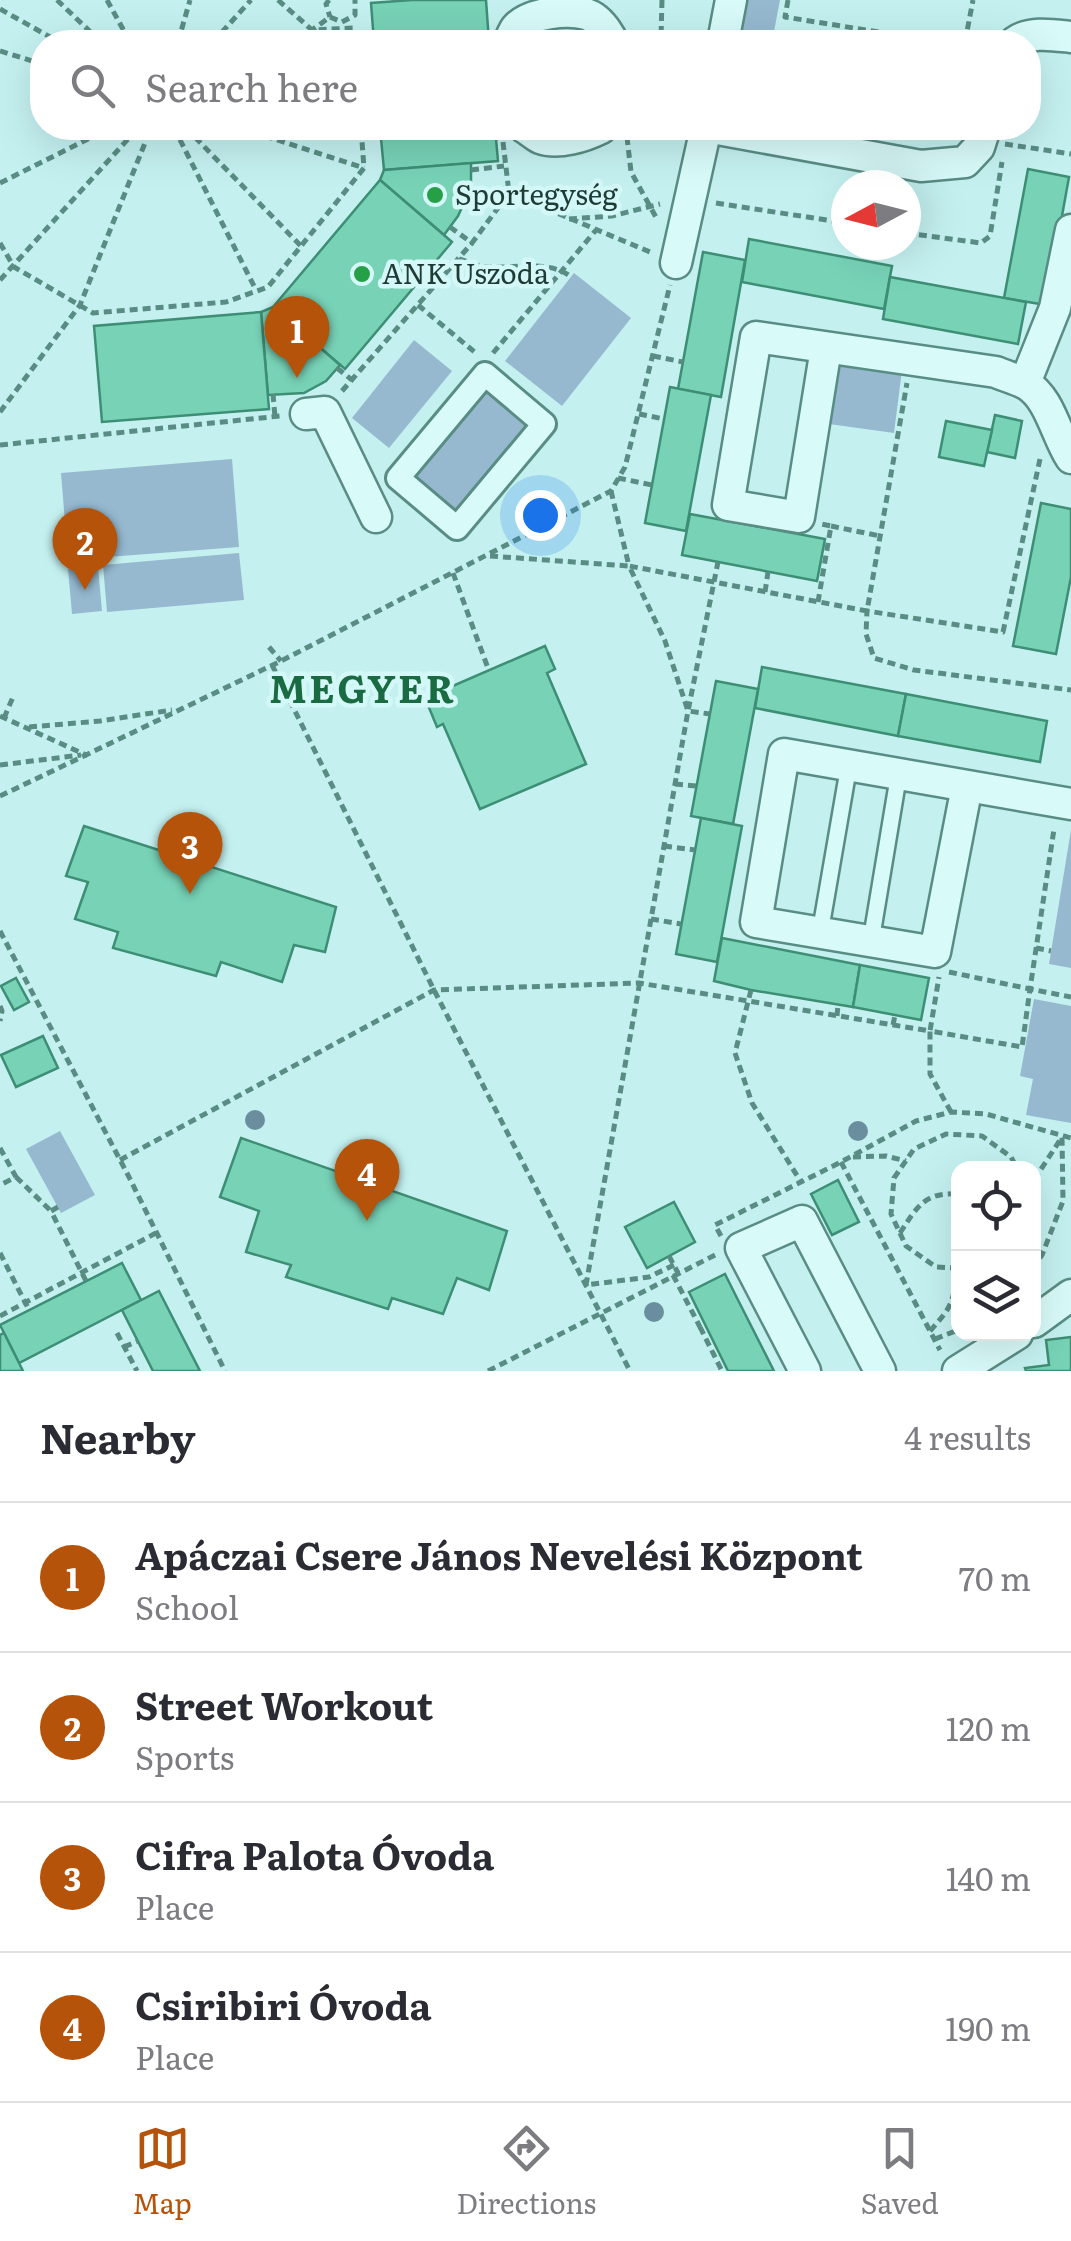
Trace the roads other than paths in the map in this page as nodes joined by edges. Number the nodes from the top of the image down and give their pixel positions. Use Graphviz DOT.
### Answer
graph roads {
  1 [pos="731,0"];
  2 [pos="516,30"];
  3 [pos="607,30"];
  4 [pos="725,30"];
  5 [pos="1041,35"];
  6 [pos="1071,37"];
  7 [pos="706,140"];
  8 [pos="776,140"];
  9 [pos="981,140"];
  10 [pos="1071,230"];
  11 [pos="676,263"];
  12 [pos="826,348"];
  13 [pos="1024,383"];
  14 [pos="288,416"];
  15 [pos="544,424"];
  16 [pos="1071,458"];
  17 [pos="376,517"];
  18 [pos="850,765"];
  19 [pos="899,773"];
  20 [pos="967,786"];
  21 [pos="1064,803"];
  22 [pos="820,933"];
  23 [pos="871,941"];
  24 [pos="1071,1295"];
  25 [pos="1041,1317"];
  26 [pos="1001,1341"];
  27 [pos="950,1363"];
  28 [pos="804,1371"];
  29 [pos="880,1371"];
  1 -- 4 [label="street"];
  2 -- 3 [label="street"];
  5 -- 6 [label="street"];
  7 -- 11 [label="street"];
  8 -- 9 [label="street"];
  10 -- 13 [label="street"];
  12 -- 12 [label="street"];
  12 -- 13 [label="street"];
  13 -- 16 [label="street"];
  14 -- 17 [label="street"];
  15 -- 15 [label="street"];
  18 -- 19 [label="street"];
  18 -- 22 [label="lane"];
  18 -- 22 [label="street"];
  19 -- 20 [label="street"];
  19 -- 23 [label="lane"];
  20 -- 21 [label="street"];
  20 -- 23 [label="street"];
  22 -- 23 [label="street"];
  24 -- 25 [label="street"];
  26 -- 27 [label="street"];
  28 -- 29 [label="street"];
}
